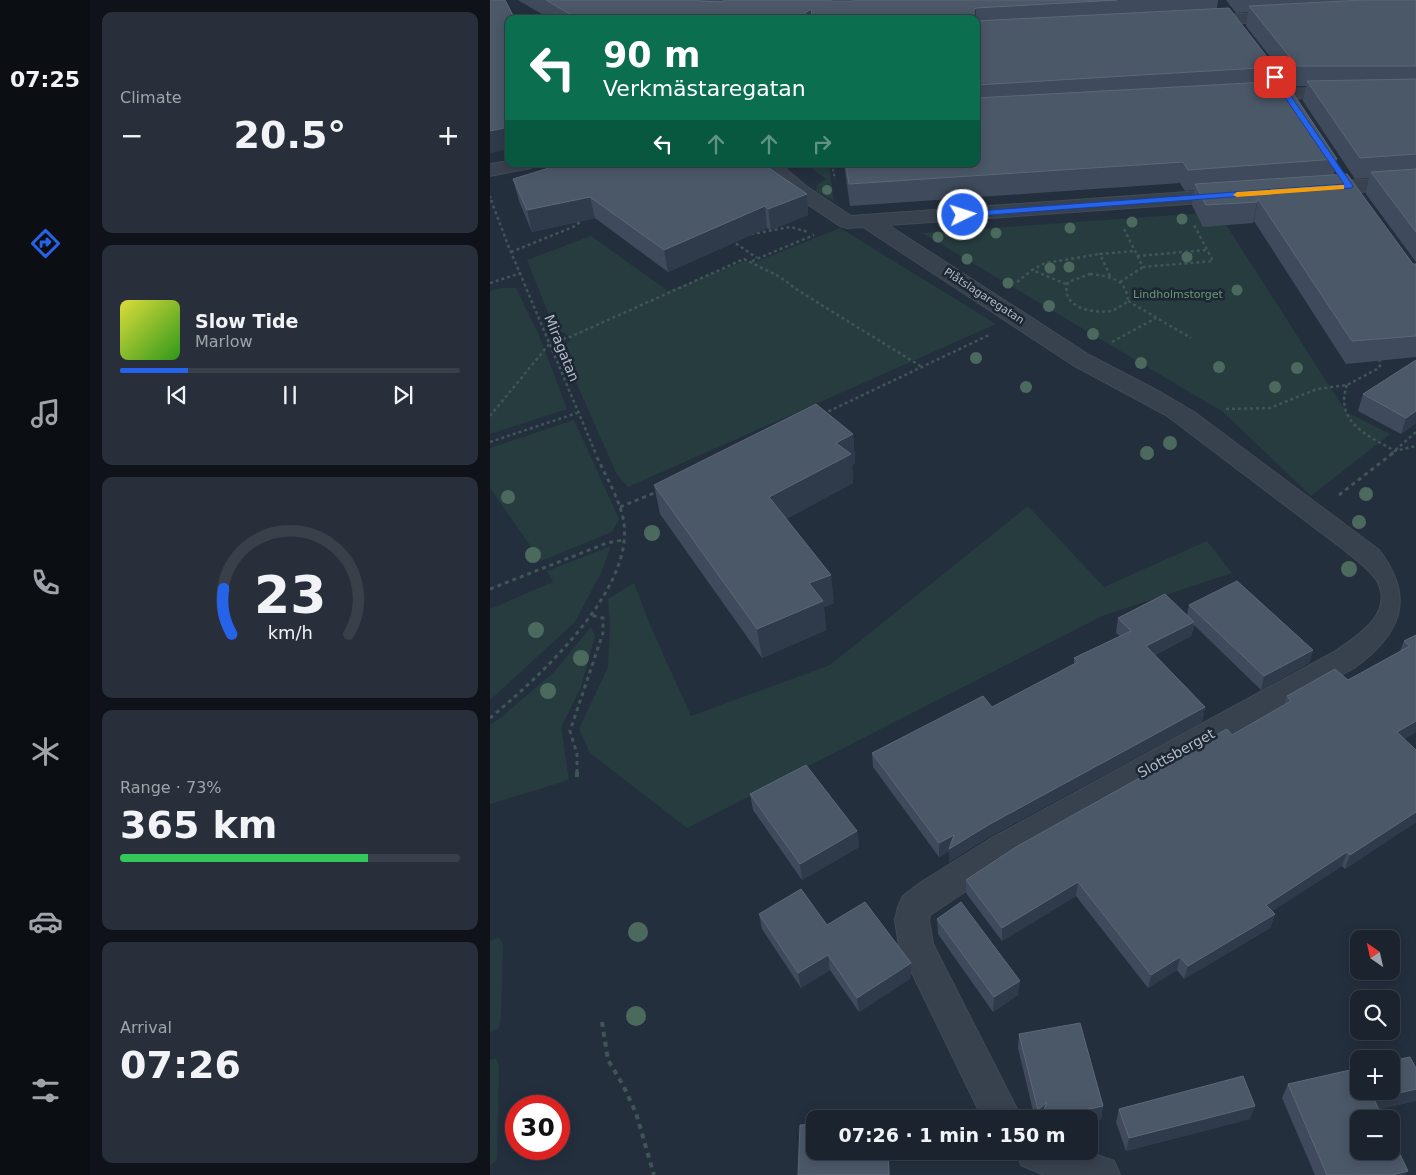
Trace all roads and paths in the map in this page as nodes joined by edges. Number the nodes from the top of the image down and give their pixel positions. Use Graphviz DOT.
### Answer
graph roads {
  1 [pos="1216,0"];
  2 [pos="551,13"];
  3 [pos="547,15"];
  4 [pos="1300,16"];
  5 [pos="1231,20"];
  6 [pos="1182,22"];
  7 [pos="1246,39"];
  8 [pos="1275,77"];
  9 [pos="1416,92"];
  10 [pos="1287,93"];
  11 [pos="1236,95"];
  12 [pos="1297,108"];
  13 [pos="507,167"];
  14 [pos="772,167"];
  15 [pos="490,170"];
  16 [pos="1416,182"];
  17 [pos="1300,190"];
  18 [pos="1250,194"];
  19 [pos="490,195"];
  20 [pos="1180,199"];
  21 [pos="1112,204"];
  22 [pos="576,211"];
  23 [pos="869,222"];
  24 [pos="745,233"];
  25 [pos="724,236"];
  26 [pos="1207,250"];
  27 [pos="1135,251"];
  28 [pos="511,252"];
  29 [pos="1100,254"];
  30 [pos="1137,256"];
  31 [pos="757,258"];
  32 [pos="752,261"];
  33 [pos="1143,267"];
  34 [pos="521,274"];
  35 [pos="1110,276"];
  36 [pos="1120,282"];
  37 [pos="490,283"];
  38 [pos="1066,284"];
  39 [pos="1128,301"];
  40 [pos="1156,318"];
  41 [pos="1021,320"];
  42 [pos="1191,338"];
  43 [pos="550,343"];
  44 [pos="1376,355"];
  45 [pos="1081,360"];
  46 [pos="922,367"];
  47 [pos="1347,385"];
  48 [pos="1173,409"];
  49 [pos="577,413"];
  50 [pos="490,416"];
  51 [pos="817,416"];
  52 [pos="1202,429"];
  53 [pos="1416,432"];
  54 [pos="490,442"];
  55 [pos="1416,446"];
  56 [pos="1396,451"];
  57 [pos="668,487"];
  58 [pos="620,507"];
  59 [pos="1315,514"];
  60 [pos="623,540"];
  61 [pos="490,590"];
  62 [pos="590,615"];
  63 [pos="490,718"];
  64 [pos="577,779"];
  65 [pos="602,1022"];
  66 [pos="998,1110"];
  67 [pos="1055,1160"];
  68 [pos="654,1175"];
  69 [pos="1100,1175"];
  1 -- 5 [label="street"];
  2 -- 3 [label="path"];
  4 -- 5 [label="street"];
  5 -- 6 [label="street"];
  5 -- 7 [label="street"];
  8 -- 10 [label="street"];
  9 -- 10 [label="street"];
  10 -- 11 [label="street"];
  10 -- 12 [label="street"];
  13 -- 15 [label="street"];
  14 -- 23 [label="street, Plåtslagaregatan"];
  16 -- 17 [label="street"];
  18 -- 20 [label="street"];
  19 -- 28 [label="path, Miragatan"];
  20 -- 21 [label="street"];
  20 -- 26 [label="path"];
  21 -- 23 [label="street"];
  21 -- 27 [label="path"];
  22 -- 28 [label="path"];
  23 -- 41 [label="street, Plåtslagaregatan"];
  24 -- 31 [label="path"];
  25 -- 31 [label="path"];
  26 -- 30 [label="path"];
  26 -- 33 [label="path"];
  27 -- 29 [label="path"];
  27 -- 30 [label="path"];
  28 -- 34 [label="path, Miragatan"];
  29 -- 35 [label="path"];
  29 -- 38 [label="path"];
  30 -- 33 [label="path"];
  31 -- 32 [label="path"];
  32 -- 43 [label="path"];
  32 -- 46 [label="path"];
  33 -- 36 [label="path"];
  34 -- 37 [label="path"];
  34 -- 43 [label="path, Miragatan"];
  35 -- 36 [label="path"];
  35 -- 38 [label="path"];
  36 -- 39 [label="path"];
  38 -- 39 [label="path"];
  39 -- 40 [label="path"];
  40 -- 42 [label="path"];
  40 -- 45 [label="path"];
  41 -- 45 [label="street, Plåtslagaregatan"];
  41 -- 46 [label="path"];
  43 -- 49 [label="path, Miragatan"];
  43 -- 50 [label="path"];
  44 -- 47 [label="path"];
  45 -- 48 [label="street, Plåtslagaregatan"];
  46 -- 51 [label="path"];
  47 -- 48 [label="path"];
  47 -- 56 [label="path"];
  48 -- 52 [label="street, Plåtslagaregatan"];
  49 -- 54 [label="path"];
  49 -- 58 [label="path, Miragatan"];
  52 -- 59 [label="street, Slottsberget"];
  53 -- 56 [label="path"];
  55 -- 56 [label="path"];
  56 -- 59 [label="path"];
  57 -- 58 [label="path"];
  58 -- 60 [label="path, Miragatan"];
  59 -- 66 [label="street, Slottsberget"];
  60 -- 61 [label="path"];
  60 -- 62 [label="path, Miragatan"];
  62 -- 63 [label="path, Miragatan"];
  62 -- 64 [label="path"];
  65 -- 68 [label="path"];
  67 -- 69 [label="street"];
}
